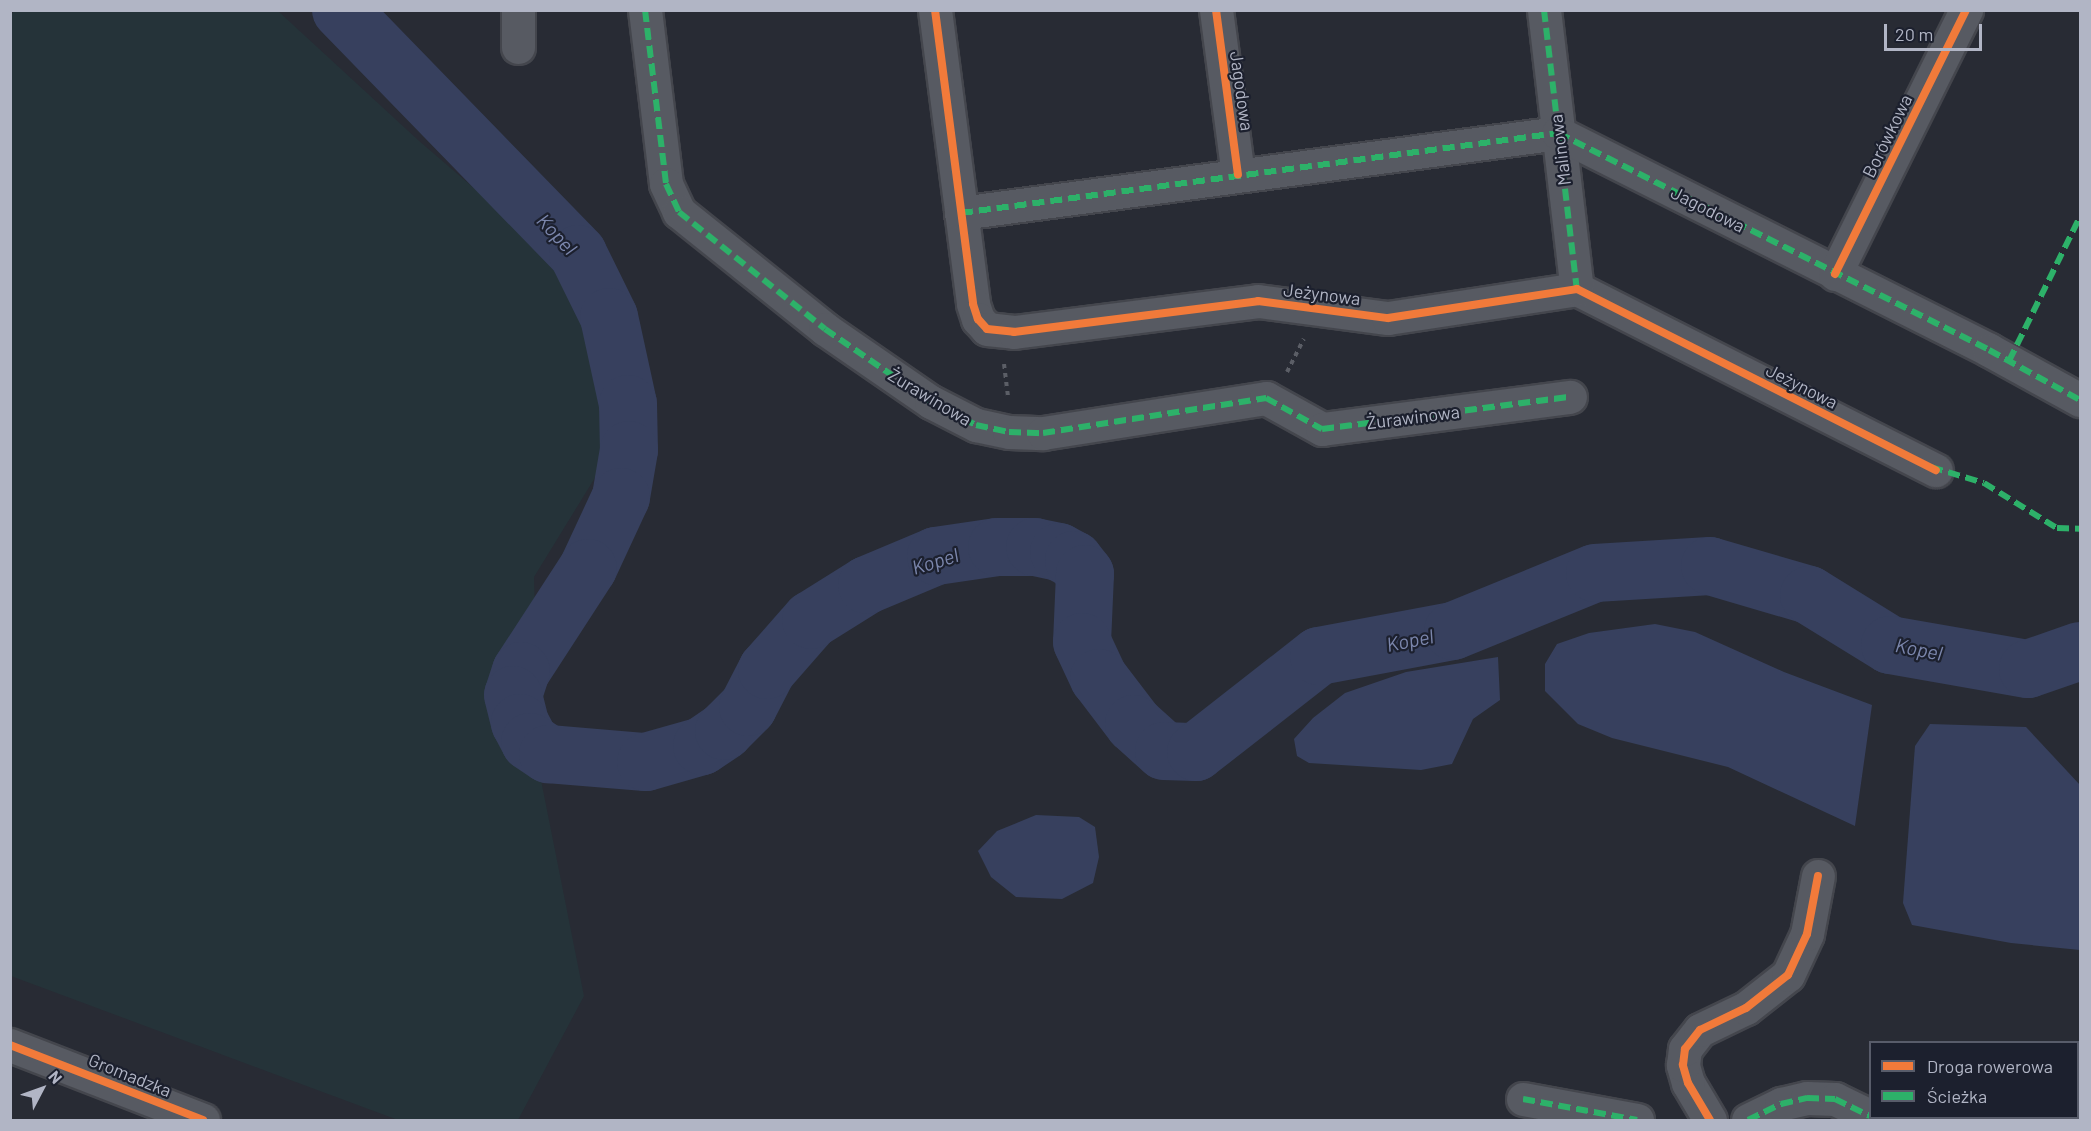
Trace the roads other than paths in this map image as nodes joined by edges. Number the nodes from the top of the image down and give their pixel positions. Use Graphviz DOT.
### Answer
graph roads {
  1 [pos="518,10"];
  2 [pos="645,10"];
  3 [pos="935,10"];
  4 [pos="1216,10"];
  5 [pos="1544,10"];
  6 [pos="1966,10"];
  7 [pos="518,47"];
  8 [pos="1558,133"];
  9 [pos="1238,175"];
  10 [pos="961,213"];
  11 [pos="1835,274"];
  12 [pos="1577,290"];
  13 [pos="1570,397"];
  14 [pos="2080,400"];
  15 [pos="1936,470"];
  16 [pos="1818,876"];
  17 [pos="10,1045"];
  18 [pos="1523,1099"];
  19 [pos="1869,1116"];
  20 [pos="203,1120"];
  21 [pos="1637,1120"];
  22 [pos="1710,1120"];
  23 [pos="1748,1120"];
  1 -- 7 [label="street"];
  2 -- 13 [label="street, Żurawinowa"];
  3 -- 10 [label="street"];
  4 -- 9 [label="street, Jagodowa"];
  5 -- 8 [label="street, Malinowa"];
  6 -- 11 [label="street, Borówkowa"];
  8 -- 9 [label="street"];
  8 -- 11 [label="street, Jagodowa"];
  8 -- 12 [label="street, Malinowa"];
  9 -- 10 [label="street"];
  10 -- 12 [label="street, Jeżynowa"];
  11 -- 14 [label="street, Jagodowa"];
  12 -- 15 [label="street, Jeżynowa"];
  16 -- 22 [label="street"];
  17 -- 20 [label="street, Gromadzka"];
  18 -- 21 [label="street"];
  19 -- 23 [label="street"];
}
